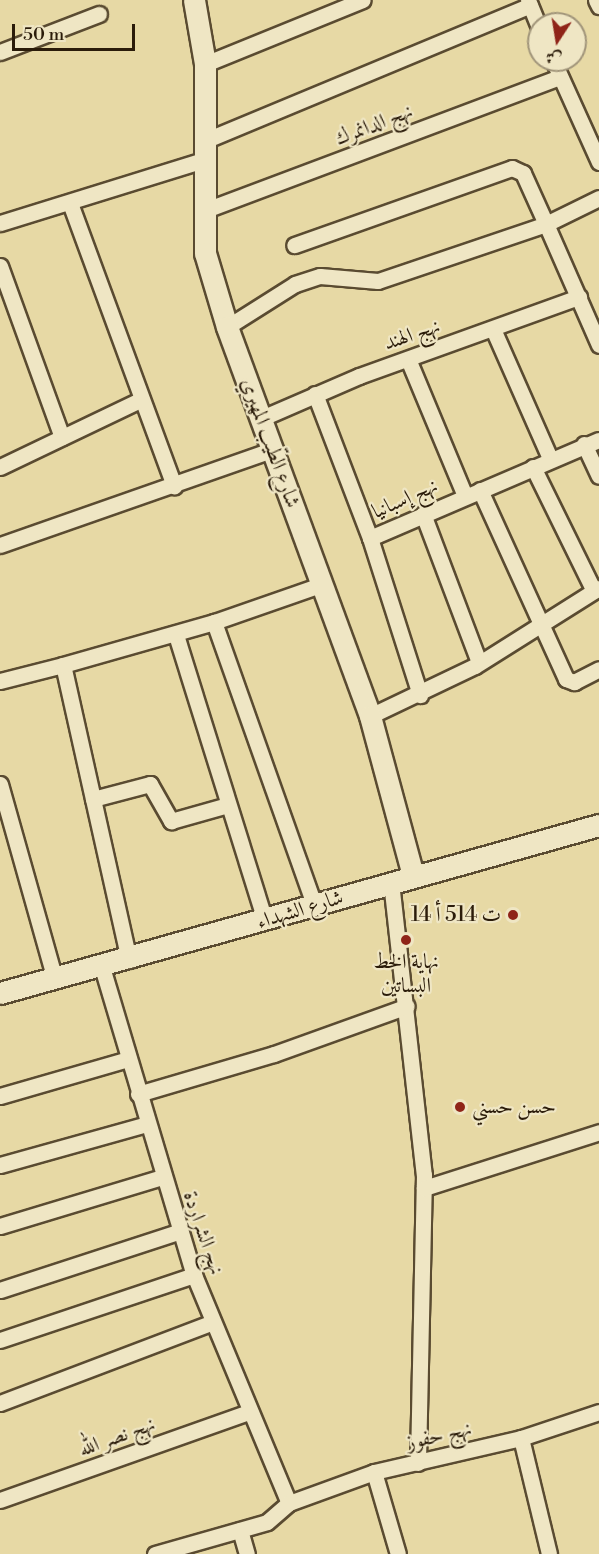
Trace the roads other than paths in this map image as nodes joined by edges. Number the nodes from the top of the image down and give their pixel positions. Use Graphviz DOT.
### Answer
graph roads {
  1 [pos="194,0"];
  2 [pos="363,0"];
  3 [pos="596,0"];
  4 [pos="529,3"];
  5 [pos="599,6"];
  6 [pos="99,14"];
  7 [pos="0,52"];
  8 [pos="204,64"];
  9 [pos="558,72"];
  10 [pos="560,77"];
  11 [pos="204,151"];
  12 [pos="599,162"];
  13 [pos="599,198"];
  14 [pos="70,203"];
  15 [pos="203,212"];
  16 [pos="0,223"];
  17 [pos="546,224"];
  18 [pos="294,245"];
  19 [pos="0,266"];
  20 [pos="579,297"];
  21 [pos="227,327"];
  22 [pos="493,329"];
  23 [pos="599,345"];
  24 [pos="408,359"];
  25 [pos="315,394"];
  26 [pos="142,399"];
  27 [pos="262,418"];
  28 [pos="62,437"];
  29 [pos="592,442"];
  30 [pos="272,450"];
  31 [pos="550,458"];
  32 [pos="0,467"];
  33 [pos="533,467"];
  34 [pos="599,476"];
  35 [pos="174,486"];
  36 [pos="480,490"];
  37 [pos="465,496"];
  38 [pos="423,514"];
  39 [pos="370,538"];
  40 [pos="0,545"];
  41 [pos="322,584"];
  42 [pos="597,590"];
  43 [pos="214,622"];
  44 [pos="541,623"];
  45 [pos="176,635"];
  46 [pos="479,662"];
  47 [pos="63,665"];
  48 [pos="599,669"];
  49 [pos="0,681"];
  50 [pos="420,695"];
  51 [pos="370,716"];
  52 [pos="0,784"];
  53 [pos="93,800"];
  54 [pos="228,805"];
  55 [pos="599,825"];
  56 [pos="413,875"];
  57 [pos="391,882"];
  58 [pos="314,905"];
  59 [pos="265,920"];
  60 [pos="129,960"];
  61 [pos="102,967"];
  62 [pos="55,980"];
  63 [pos="0,993"];
  64 [pos="407,1006"];
  65 [pos="128,1059"];
  66 [pos="138,1094"];
  67 [pos="0,1096"];
  68 [pos="147,1124"];
  69 [pos="599,1132"];
  70 [pos="0,1165"];
  71 [pos="162,1177"];
  72 [pos="424,1188"];
  73 [pos="0,1226"];
  74 [pos="180,1231"];
  75 [pos="194,1275"];
  76 [pos="0,1290"];
  77 [pos="213,1322"];
  78 [pos="0,1340"];
  79 [pos="0,1403"];
  80 [pos="248,1412"];
  81 [pos="599,1412"];
  82 [pos="521,1437"];
  83 [pos="418,1462"];
  84 [pos="374,1472"];
  85 [pos="0,1500"];
  86 [pos="289,1503"];
  87 [pos="240,1530"];
  88 [pos="395,1553"];
  89 [pos="155,1554"];
  90 [pos="247,1554"];
  91 [pos="549,1554"];
  1 -- 8 [label="street, شارع الطّيب المهيري"];
  2 -- 8 [label="street"];
  3 -- 5 [label="street"];
  4 -- 11 [label="street"];
  6 -- 7 [label="street"];
  8 -- 11 [label="street, شارع الطّيب المهيري"];
  9 -- 10 [label="street"];
  10 -- 12 [label="street"];
  10 -- 15 [label="street, نهج الدانمرك"];
  11 -- 14 [label="street"];
  11 -- 15 [label="street, شارع الطّيب المهيري"];
  13 -- 17 [label="street"];
  14 -- 16 [label="street"];
  14 -- 26 [label="street"];
  15 -- 21 [label="street, شارع الطّيب المهيري"];
  17 -- 18 [label="street"];
  17 -- 20 [label="street"];
  17 -- 21 [label="street"];
  19 -- 28 [label="street"];
  20 -- 22 [label="street, نهج الهند"];
  20 -- 23 [label="street"];
  21 -- 27 [label="street, شارع الطّيب المهيري"];
  22 -- 24 [label="street, نهج الهند"];
  22 -- 31 [label="street"];
  24 -- 25 [label="street, نهج الهند"];
  24 -- 37 [label="street"];
  25 -- 27 [label="street, نهج الهند"];
  25 -- 39 [label="street, نهج إسبانيا"];
  26 -- 28 [label="street"];
  26 -- 35 [label="street"];
  27 -- 30 [label="street, شارع الطّيب المهيري"];
  28 -- 32 [label="street"];
  29 -- 31 [label="street, نهج إسبانيا"];
  29 -- 34 [label="street"];
  30 -- 35 [label="street"];
  30 -- 41 [label="street, شارع الطّيب المهيري"];
  31 -- 33 [label="street, نهج إسبانيا"];
  33 -- 36 [label="street, نهج إسبانيا"];
  33 -- 42 [label="street"];
  35 -- 40 [label="street"];
  36 -- 37 [label="street, نهج إسبانيا"];
  36 -- 44 [label="street"];
  37 -- 38 [label="street, نهج إسبانيا"];
  38 -- 39 [label="street, نهج إسبانيا"];
  38 -- 46 [label="street"];
  39 -- 50 [label="street"];
  41 -- 43 [label="street"];
  41 -- 51 [label="street, شارع الطّيب المهيري"];
  42 -- 44 [label="street"];
  43 -- 45 [label="street"];
  43 -- 58 [label="street"];
  44 -- 46 [label="street"];
  44 -- 48 [label="street"];
  45 -- 47 [label="street"];
  45 -- 54 [label="street"];
  46 -- 50 [label="street"];
  47 -- 49 [label="street"];
  47 -- 53 [label="street"];
  50 -- 51 [label="street"];
  51 -- 56 [label="street, شارع الطّيب المهيري"];
  52 -- 62 [label="street"];
  53 -- 54 [label="street"];
  53 -- 60 [label="street"];
  54 -- 59 [label="street"];
  55 -- 56 [label="street, شارع الشهداء"];
  56 -- 57 [label="street, شارع الشهداء"];
  57 -- 58 [label="street, شارع الشهداء"];
  57 -- 64 [label="street"];
  58 -- 59 [label="street, شارع الشهداء"];
  59 -- 60 [label="street, شارع الشهداء"];
  60 -- 61 [label="street, شارع الشهداء"];
  61 -- 62 [label="street, شارع الشهداء"];
  61 -- 65 [label="street, نهج الشراردة"];
  62 -- 63 [label="street, شارع الشهداء"];
  64 -- 66 [label="street"];
  64 -- 72 [label="street"];
  65 -- 66 [label="street, نهج الشراردة"];
  65 -- 67 [label="street"];
  66 -- 68 [label="street, نهج الشراردة"];
  68 -- 70 [label="street"];
  68 -- 71 [label="street, نهج الشراردة"];
  69 -- 72 [label="street"];
  71 -- 73 [label="street"];
  71 -- 74 [label="street, نهج الشراردة"];
  72 -- 83 [label="street"];
  74 -- 75 [label="street, نهج الشراردة"];
  74 -- 76 [label="street"];
  75 -- 77 [label="street, نهج الشراردة"];
  75 -- 78 [label="street"];
  77 -- 79 [label="street"];
  77 -- 80 [label="street, نهج الشراردة"];
  80 -- 85 [label="street, نهج نصر الله"];
  80 -- 86 [label="street, نهج الشراردة"];
  81 -- 82 [label="street, نهج حفوز"];
  82 -- 83 [label="street, نهج حفوز"];
  82 -- 91 [label="street"];
  83 -- 84 [label="street, نهج حفوز"];
  84 -- 86 [label="street, نهج حفوز"];
  84 -- 88 [label="street"];
  86 -- 87 [label="street"];
  87 -- 89 [label="street"];
  87 -- 90 [label="street"];
}
